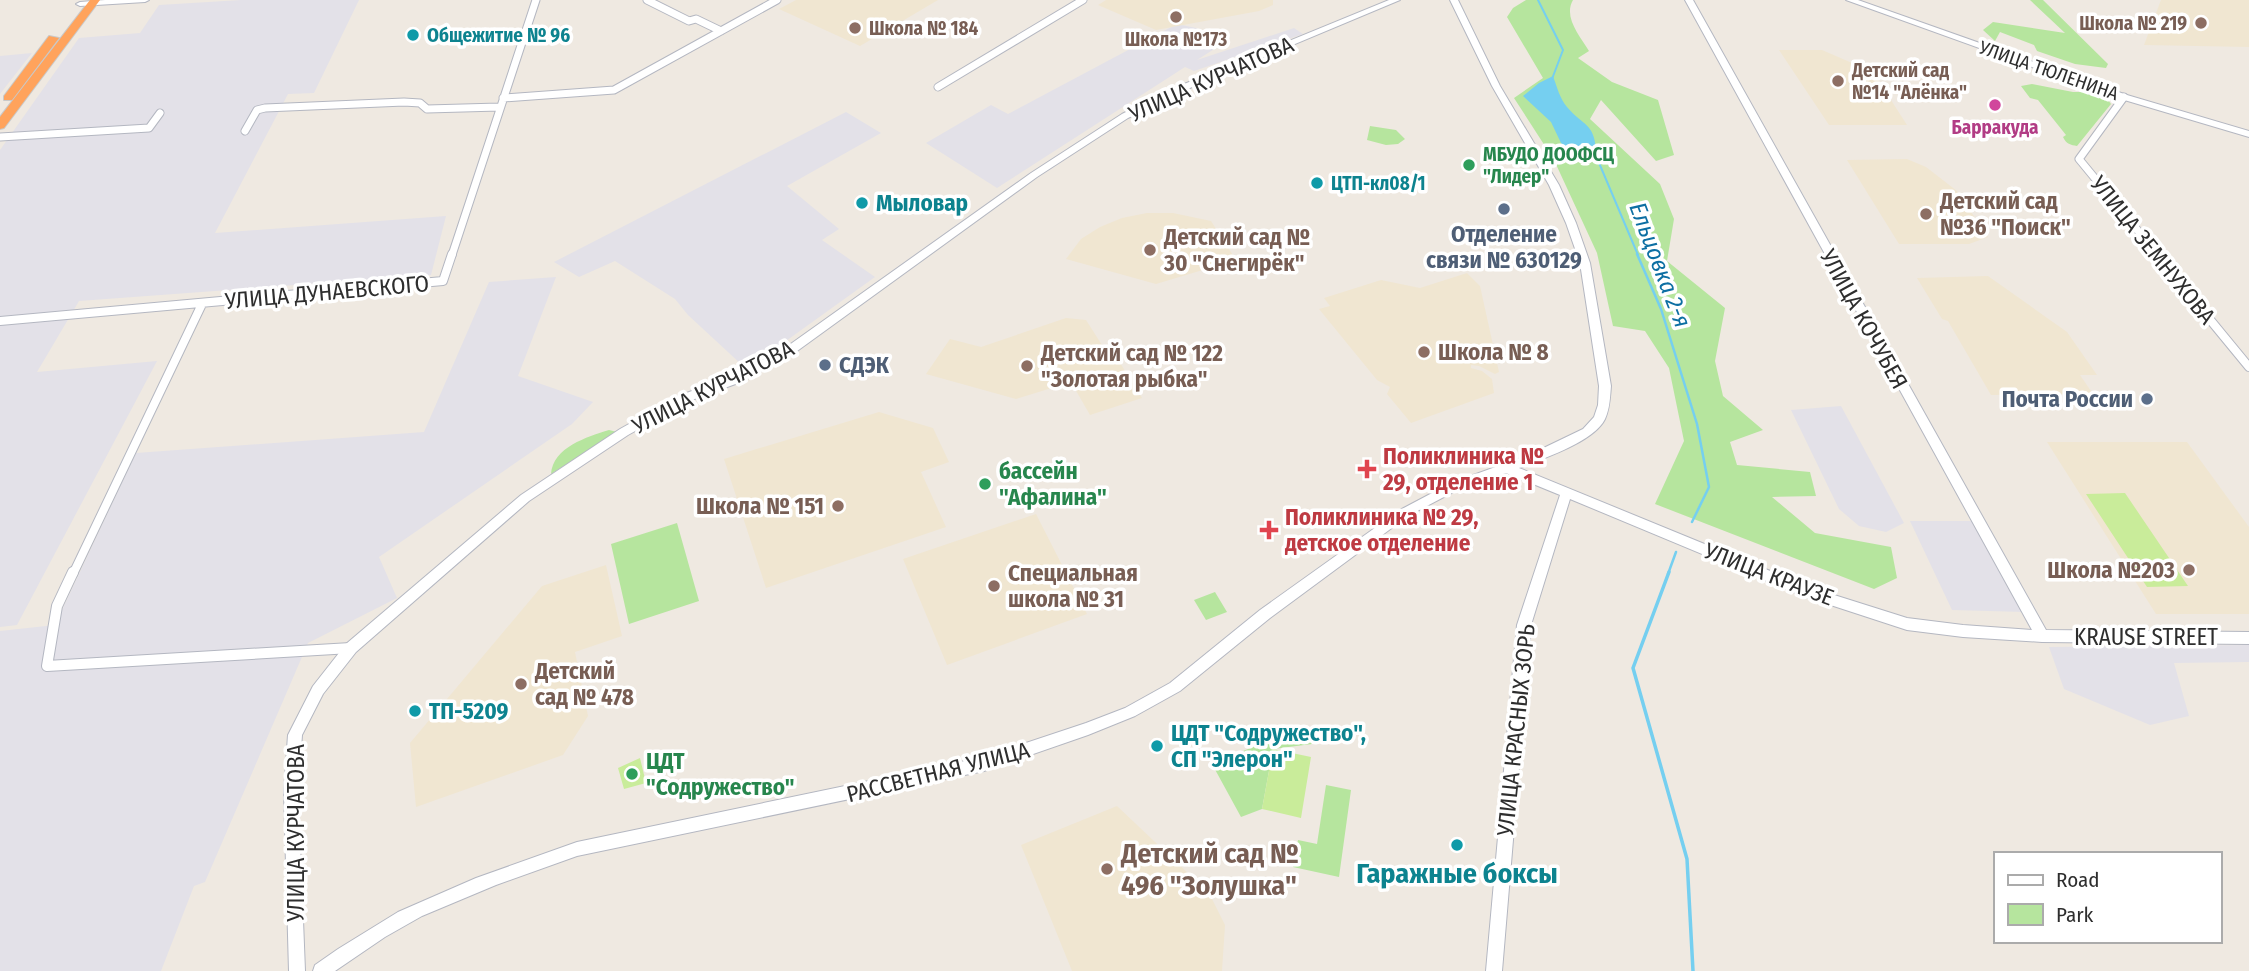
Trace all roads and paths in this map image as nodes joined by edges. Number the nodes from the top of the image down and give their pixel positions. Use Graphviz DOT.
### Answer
graph roads {
  1 [pos="145,0"];
  2 [pos="536,0"];
  3 [pos="647,0"];
  4 [pos="777,0"];
  5 [pos="1083,0"];
  6 [pos="1396,0"];
  7 [pos="1454,0"];
  8 [pos="1462,0"];
  9 [pos="1689,0"];
  10 [pos="1850,0"];
  11 [pos="88,2"];
  12 [pos="1461,13"];
  13 [pos="721,31"];
  14 [pos="938,87"];
  15 [pos="2124,97"];
  16 [pos="503,98"];
  17 [pos="499,107"];
  18 [pos="0,109"];
  19 [pos="160,113"];
  20 [pos="0,125"];
  21 [pos="245,131"];
  22 [pos="2249,134"];
  23 [pos="0,137"];
  24 [pos="202,304"];
  25 [pos="0,321"];
  26 [pos="2249,367"];
  27 [pos="1507,468"];
  28 [pos="1566,494"];
  29 [pos="2042,636"];
  30 [pos="2249,638"];
  31 [pos="351,648"];
  32 [pos="297,971"];
  33 [pos="321,971"];
  34 [pos="1494,971"];
  1 -- 11 [label="main road"];
  2 -- 16 [label="street, УЛИЦА ДУНАЕВСКОГО"];
  3 -- 13 [label="street"];
  4 -- 13 [label="street"];
  5 -- 14 [label="street"];
  6 -- 31 [label="main road, УЛИЦА КУРЧАТОВА"];
  7 -- 12 [label="main road"];
  8 -- 12 [label="main road"];
  9 -- 29 [label="main road, УЛИЦА КОЧУБЕЯ"];
  10 -- 15 [label="main road, УЛИЦА ТЮЛЕНИНА"];
  11 -- 18 [label="highway"];
  11 -- 20 [label="highway"];
  12 -- 27 [label="main road"];
  13 -- 16 [label="street"];
  15 -- 22 [label="main road, УЛИЦА ТЮЛЕНИНА"];
  15 -- 26 [label="street, УЛИЦА ЗЕМНУХОВА"];
  16 -- 17 [label="street, УЛИЦА ДУНАЕВСКОГО"];
  17 -- 21 [label="street"];
  17 -- 24 [label="street, УЛИЦА ДУНАЕВСКОГО"];
  19 -- 23 [label="street"];
  24 -- 25 [label="street, УЛИЦА ДУНАЕВСКОГО"];
  24 -- 31 [label="street"];
  27 -- 28 [label="main road, УЛИЦА КРАУЗЕ"];
  27 -- 33 [label="main road, РАССВЕТНАЯ УЛИЦА"];
  28 -- 29 [label="main road, УЛИЦА КРАУЗЕ"];
  28 -- 34 [label="main road, УЛИЦА КРАСНЫХ ЗОРЬ"];
  29 -- 30 [label="main road, KRAUSE STREET"];
  31 -- 32 [label="main road, УЛИЦА КУРЧАТОВА"];
}
